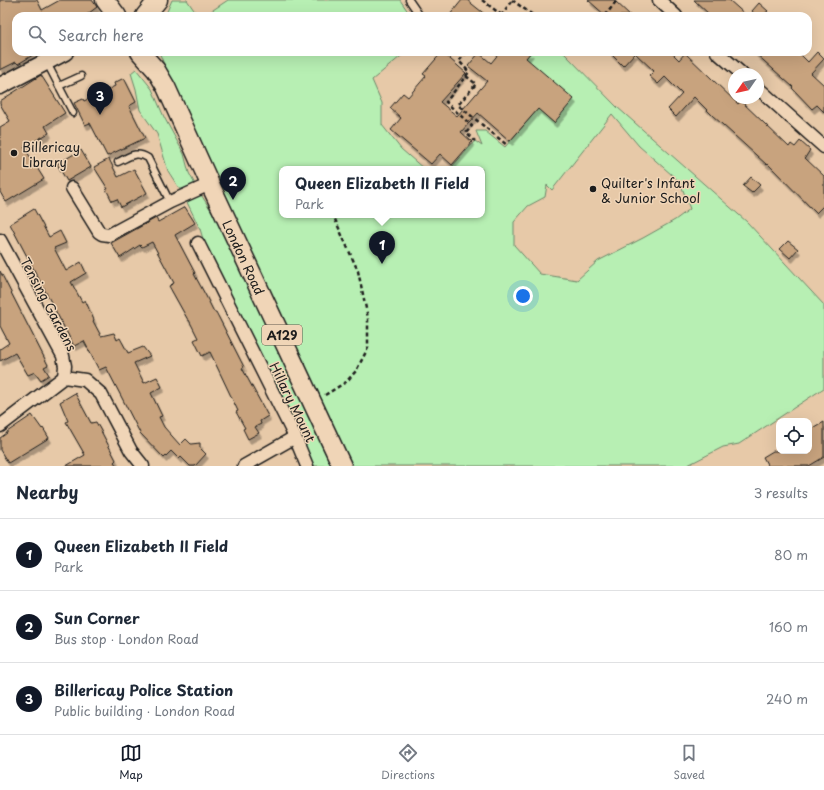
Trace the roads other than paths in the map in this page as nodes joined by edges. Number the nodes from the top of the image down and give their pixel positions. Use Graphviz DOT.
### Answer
graph roads {
  1 [pos="105,0"];
  2 [pos="158,0"];
  3 [pos="409,0"];
  4 [pos="659,0"];
  5 [pos="114,12"];
  6 [pos="148,12"];
  7 [pos="417,12"];
  8 [pos="672,12"];
  9 [pos="57,56"];
  10 [pos="144,56"];
  11 [pos="722,56"];
  12 [pos="46,61"];
  13 [pos="735,68"];
  14 [pos="81,76"];
  15 [pos="0,86"];
  16 [pos="59,86"];
  17 [pos="764,93"];
  18 [pos="73,113"];
  19 [pos="824,147"];
  20 [pos="118,162"];
  21 [pos="210,184"];
  22 [pos="72,188"];
  23 [pos="170,202"];
  24 [pos="0,240"];
  25 [pos="198,243"];
  26 [pos="64,377"];
  27 [pos="0,426"];
  28 [pos="295,437"];
  29 [pos="143,466"];
  30 [pos="244,466"];
  31 [pos="307,466"];
  32 [pos="342,466"];
  1 -- 5 [label="main road"];
  2 -- 6 [label="main road"];
  3 -- 7 [label="lane"];
  4 -- 8 [label="street"];
  9 -- 12 [label="main road"];
  10 -- 21 [label="main road, London Road / A129"];
  11 -- 13 [label="street"];
  12 -- 15 [label="main road"];
  12 -- 16 [label="lane"];
  14 -- 16 [label="lane"];
  16 -- 18 [label="lane"];
  17 -- 19 [label="street"];
  20 -- 23 [label="lane"];
  21 -- 23 [label="street"];
  21 -- 32 [label="main road, London Road / A129"];
  22 -- 23 [label="street"];
  24 -- 26 [label="street, Tensing Gardens"];
  25 -- 28 [label="street, Hillary Mount"];
  26 -- 27 [label="street"];
  26 -- 29 [label="street"];
  28 -- 30 [label="street"];
  28 -- 31 [label="street, Hillary Mount"];
}
